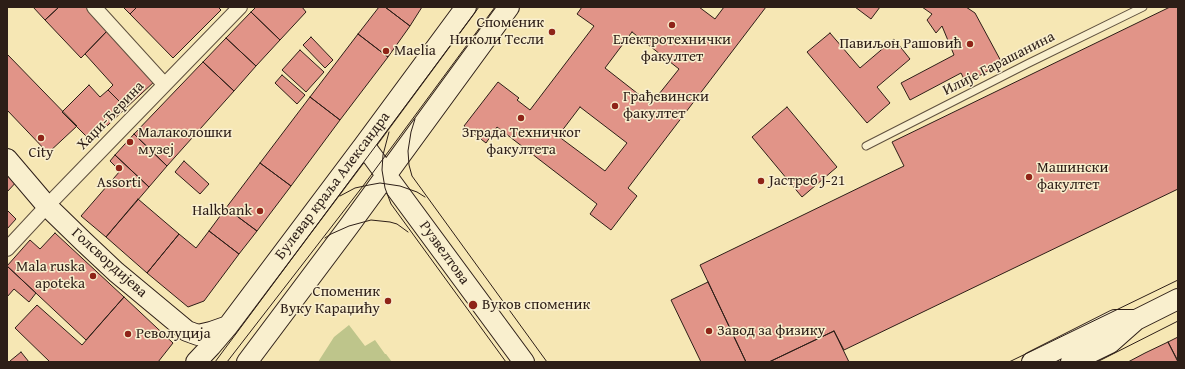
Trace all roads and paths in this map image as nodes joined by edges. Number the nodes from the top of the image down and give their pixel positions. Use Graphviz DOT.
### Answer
graph roads {
  1 [pos="94,7"];
  2 [pos="240,7"];
  3 [pos="465,7"];
  4 [pos="509,7"];
  5 [pos="1143,7"];
  6 [pos="164,84"];
  7 [pos="364,145"];
  8 [pos="866,146"];
  9 [pos="7,158"];
  10 [pos="386,175"];
  11 [pos="47,206"];
  12 [pos="7,249"];
  13 [pos="1178,299"];
  14 [pos="1136,320"];
  15 [pos="228,326"];
  16 [pos="196,362"];
  17 [pos="247,362"];
  18 [pos="524,362"];
  19 [pos="1032,362"];
  20 [pos="1071,362"];
  1 -- 6 [label="street"];
  2 -- 6 [label="street, Хаџи-Ђерина"];
  3 -- 7 [label="main road, Булевар краља Александра"];
  4 -- 10 [label="main road"];
  5 -- 8 [label="lane, Илије Гарашанина"];
  6 -- 11 [label="street, Хаџи-Ђерина"];
  7 -- 10 [label="main road, Рузвелтова"];
  7 -- 15 [label="main road, Булевар краља Александра"];
  9 -- 11 [label="main road, Голсвордијева"];
  10 -- 17 [label="main road"];
  10 -- 18 [label="main road, Рузвелтова"];
  11 -- 12 [label="street, Хаџи-Ђерина"];
  11 -- 15 [label="main road, Голсвордијева"];
  13 -- 14 [label="main road"];
  14 -- 19 [label="main road"];
  14 -- 20 [label="main road"];
  15 -- 16 [label="main road, Булевар краља Александра"];
}
